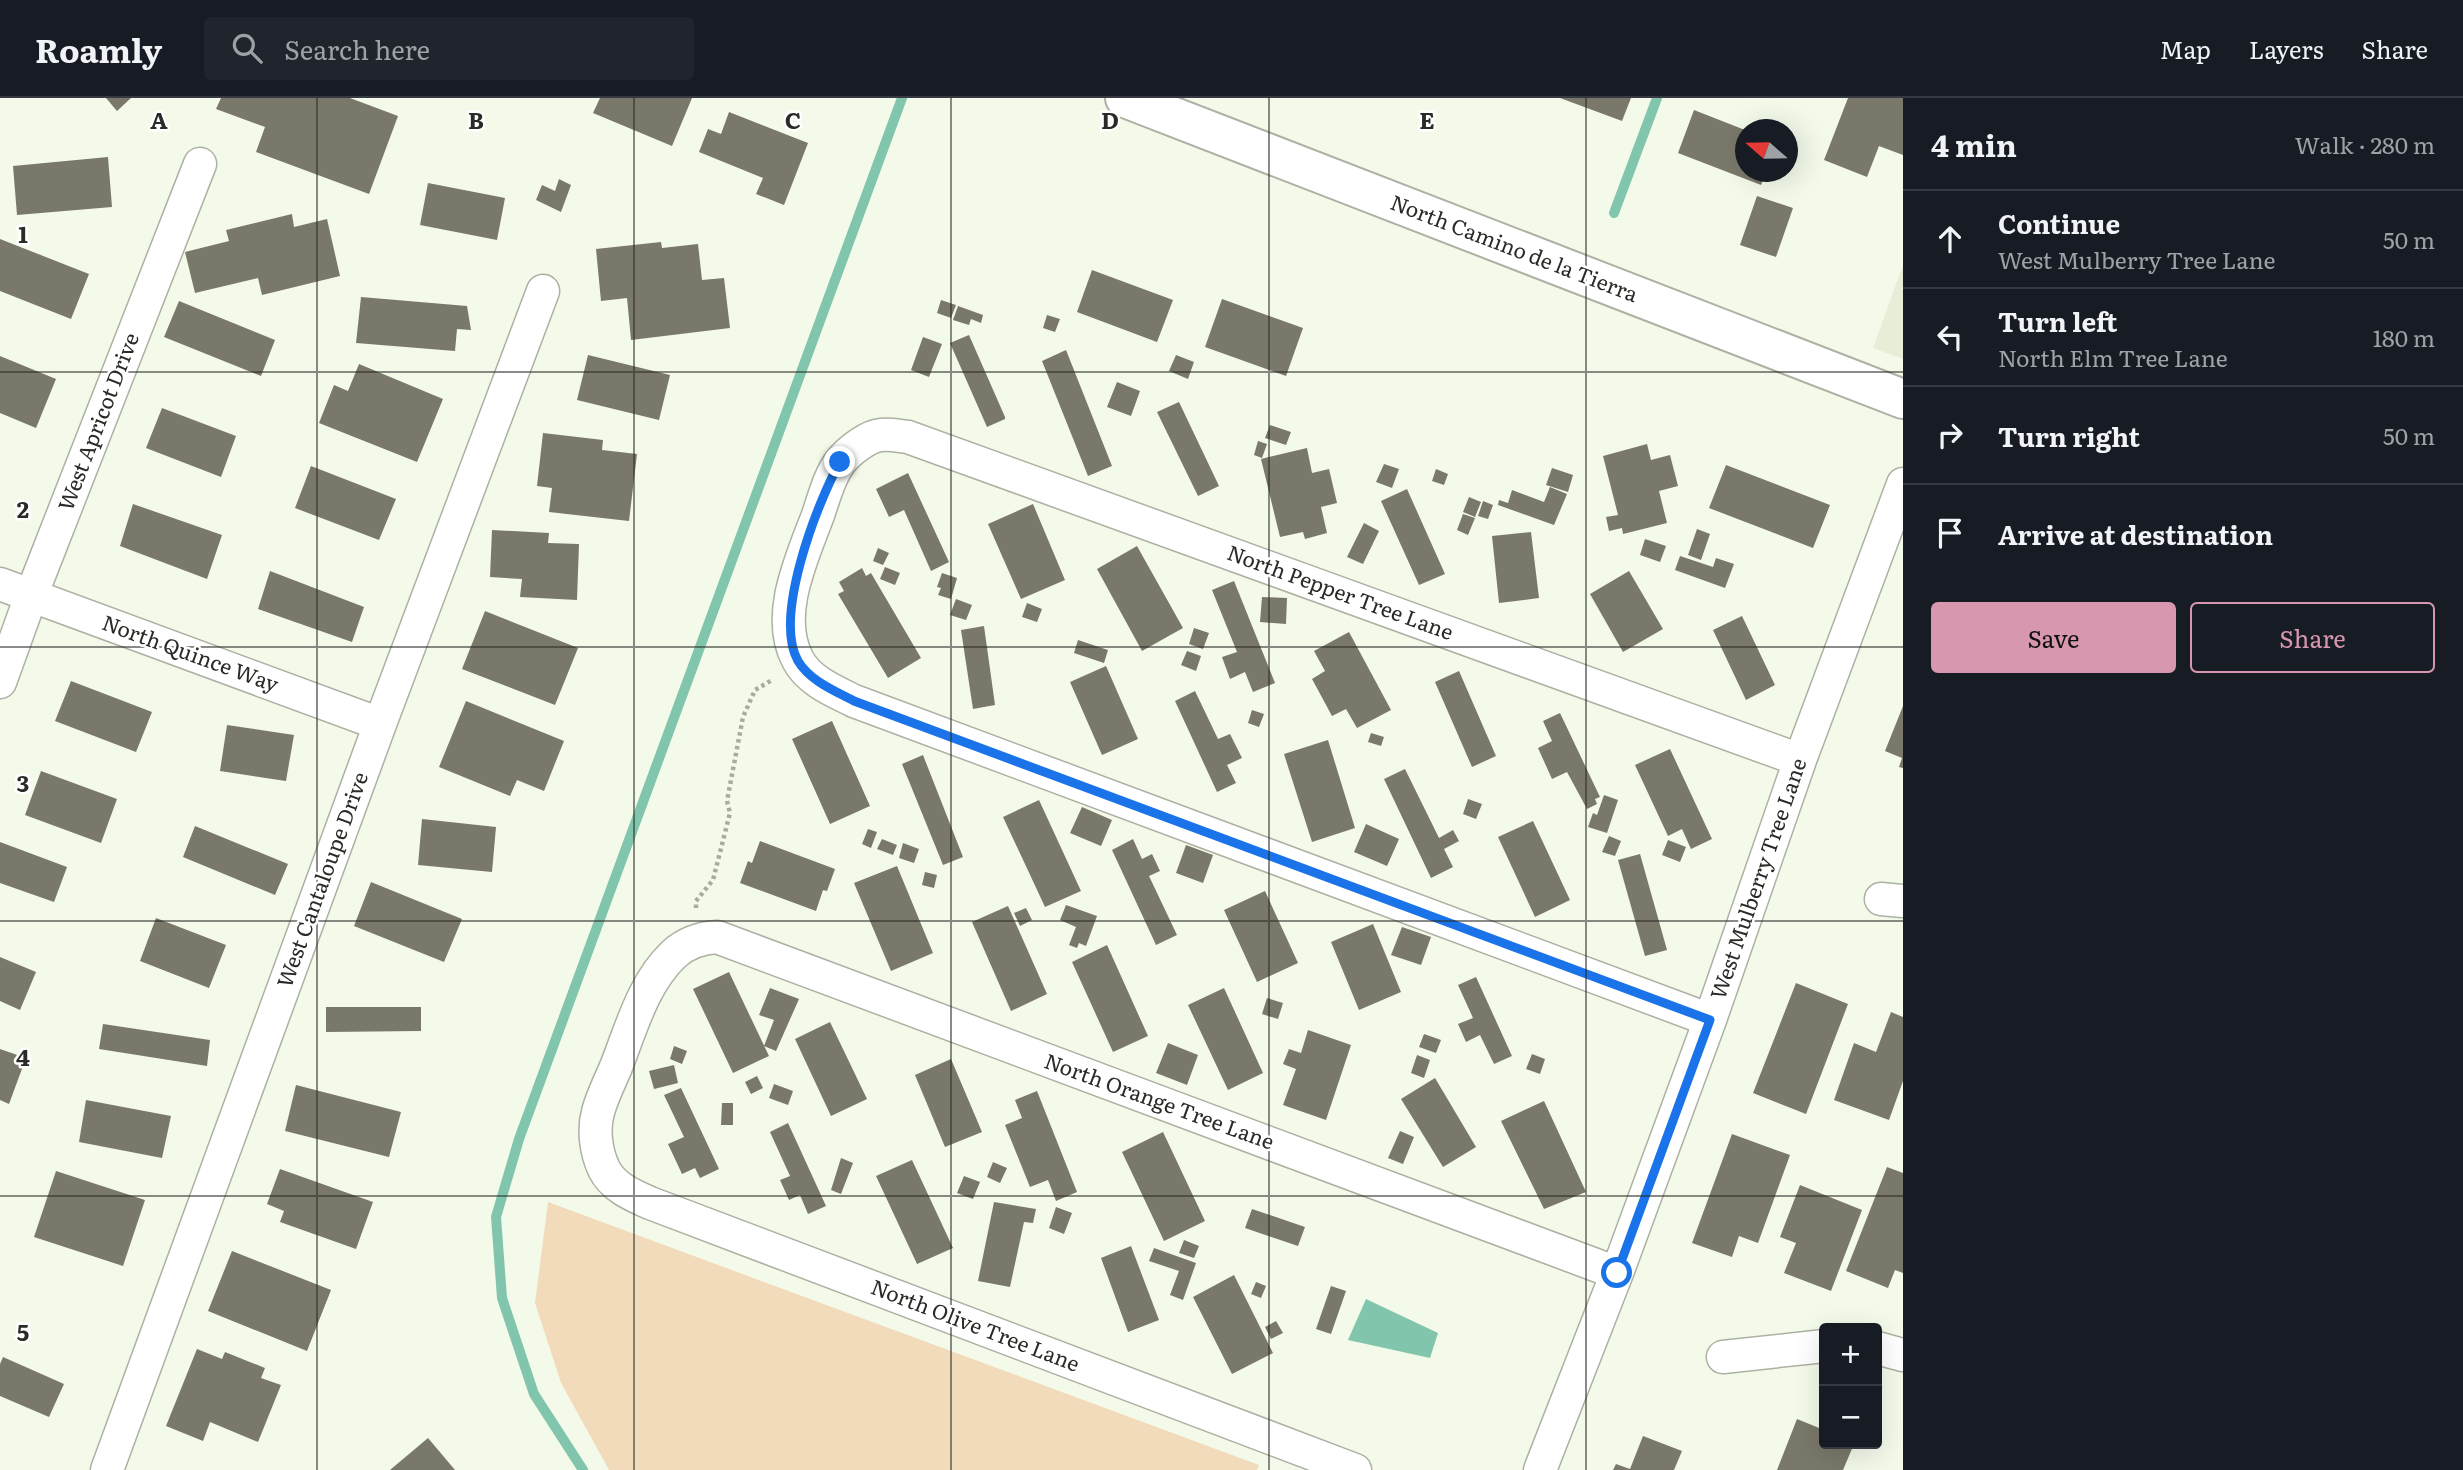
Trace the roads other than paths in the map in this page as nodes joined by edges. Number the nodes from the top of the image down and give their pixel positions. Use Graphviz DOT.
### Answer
graph roads {
  1 [pos="1125,98"];
  2 [pos="200,164"];
  3 [pos="543,291"];
  4 [pos="1903,399"];
  5 [pos="1903,484"];
  6 [pos="0,584"];
  7 [pos="31,596"];
  8 [pos="0,681"];
  9 [pos="380,724"];
  10 [pos="1800,760"];
  11 [pos="1710,1020"];
  12 [pos="603,1167"];
  13 [pos="1617,1273"];
  14 [pos="1819,1347"];
  15 [pos="1882,1350"];
  16 [pos="1903,1355"];
  17 [pos="1723,1357"];
  18 [pos="107,1470"];
  19 [pos="1355,1470"];
  20 [pos="1540,1470"];
  1 -- 4 [label="street, North Camino de la Tierra"];
  2 -- 7 [label="street, West Apricot Drive"];
  3 -- 9 [label="street, West Cantaloupe Drive"];
  5 -- 10 [label="street, West Mulberry Tree Lane"];
  6 -- 7 [label="street, North Quince Way"];
  7 -- 8 [label="street, West Apricot Drive"];
  7 -- 9 [label="street, North Quince Way"];
  9 -- 18 [label="street, West Cantaloupe Drive"];
  10 -- 11 [label="street, West Mulberry Tree Lane"];
  10 -- 11 [label="street, North Pepper Tree Lane"];
  11 -- 13 [label="street, West Mulberry Tree Lane"];
  12 -- 13 [label="street, North Orange Tree Lane"];
  12 -- 19 [label="street, North Olive Tree Lane"];
  13 -- 20 [label="street, West Mulberry Tree Lane"];
  14 -- 17 [label="street"];
  15 -- 16 [label="street"];
}
